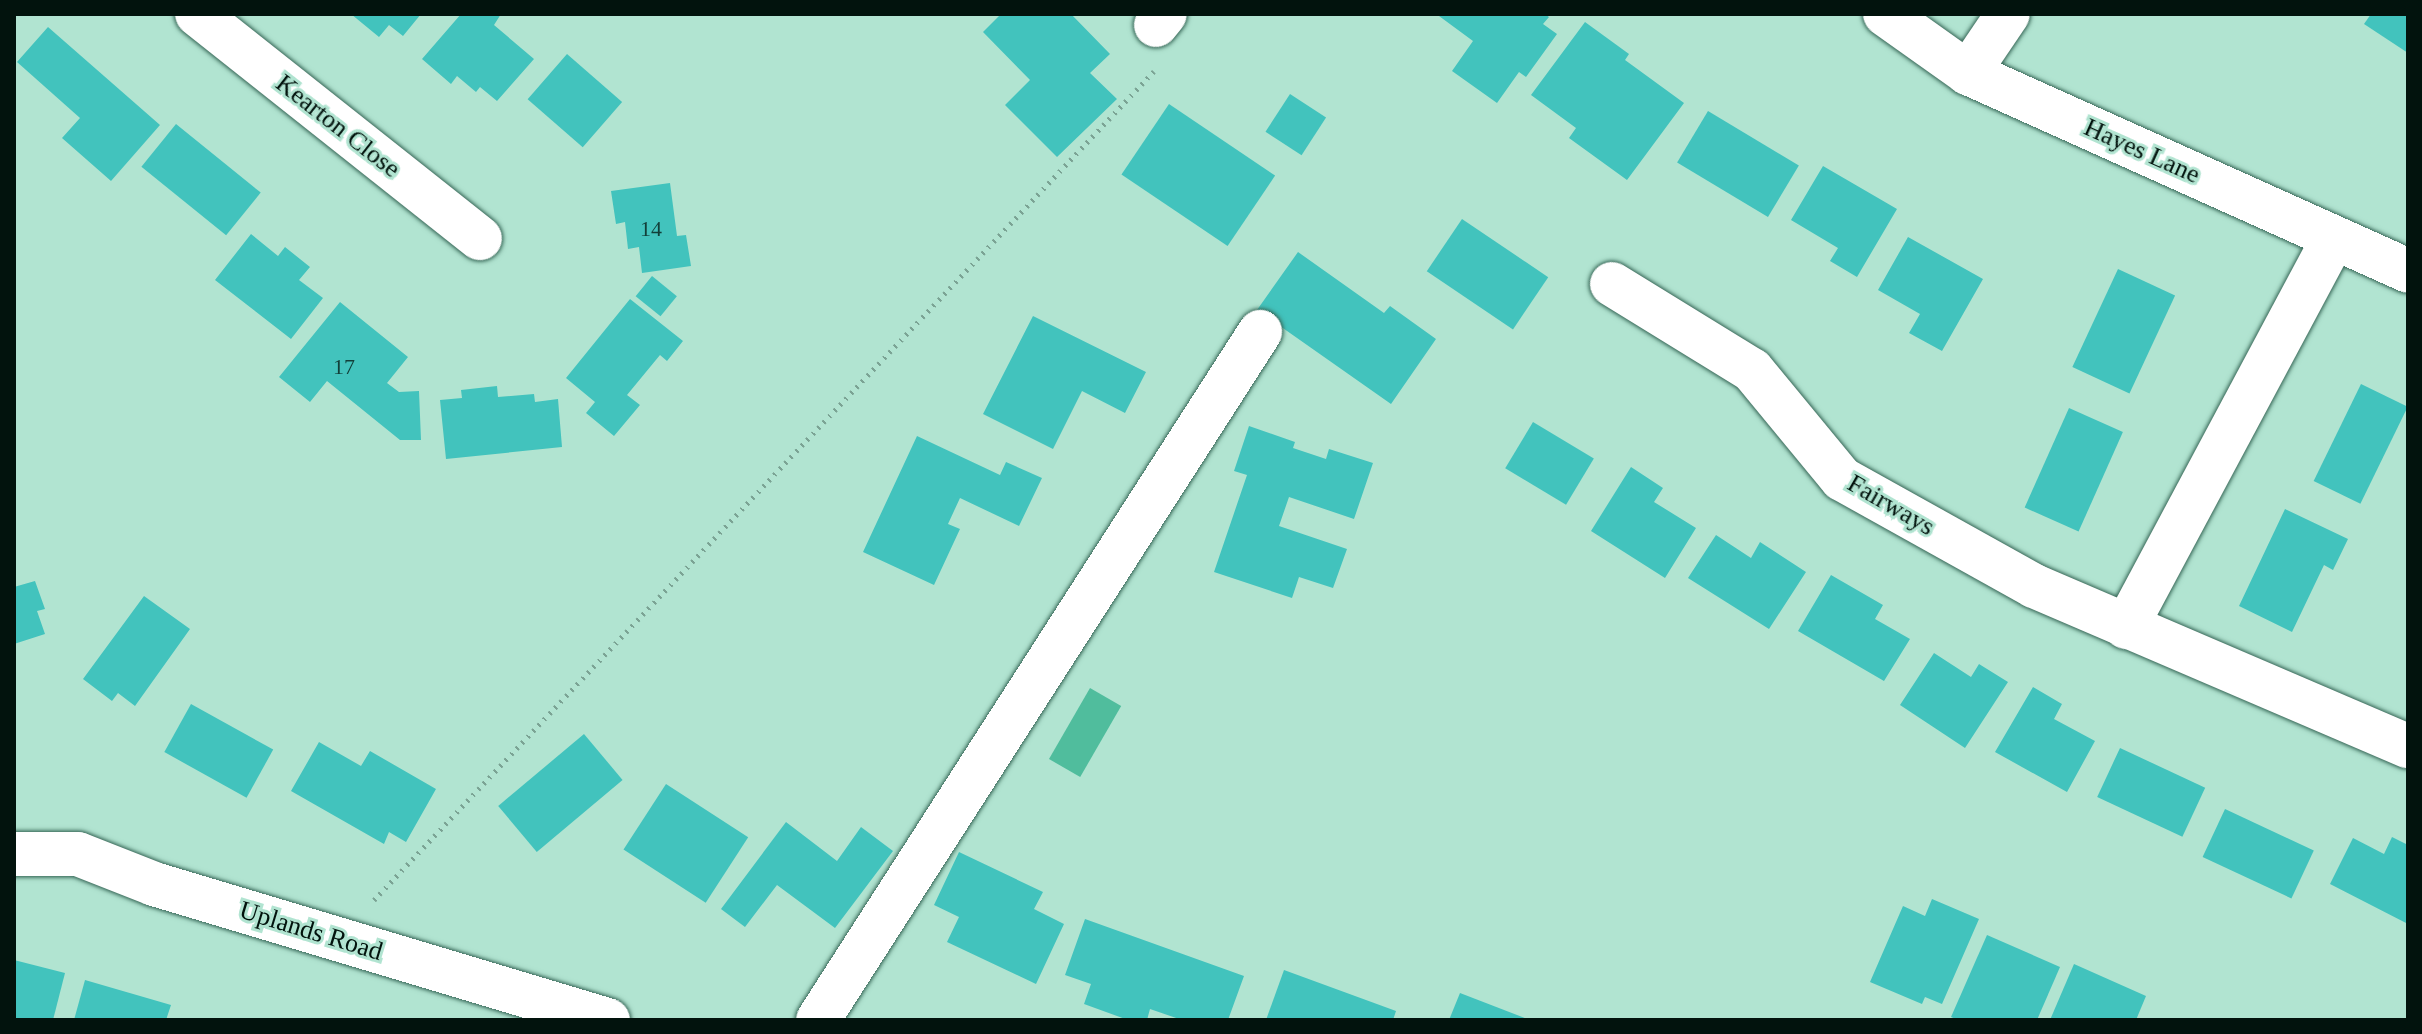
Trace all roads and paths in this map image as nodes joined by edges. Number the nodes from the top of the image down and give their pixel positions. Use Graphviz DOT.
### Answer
graph roads {
  1 [pos="197,14"];
  2 [pos="1885,14"];
  3 [pos="2008,14"];
  4 [pos="1161,33"];
  5 [pos="1968,73"];
  6 [pos="480,238"];
  7 [pos="2334,238"];
  8 [pos="2408,271"];
  9 [pos="1612,284"];
  10 [pos="1260,332"];
  11 [pos="2126,627"];
  12 [pos="2408,746"];
  13 [pos="14,854"];
  14 [pos="337,939"];
  15 [pos="608,1020"];
  16 [pos="818,1020"];
  1 -- 6 [label="street, Kearton Close"];
  2 -- 5 [label="street, Hayes Lane"];
  3 -- 5 [label="street"];
  4 -- 14 [label="path"];
  5 -- 7 [label="street, Hayes Lane"];
  7 -- 8 [label="street, Hayes Lane"];
  7 -- 11 [label="street"];
  9 -- 11 [label="street, Fairways"];
  10 -- 16 [label="street"];
  11 -- 12 [label="street, Fairways"];
  13 -- 14 [label="street, Uplands Road"];
  14 -- 15 [label="street, Uplands Road"];
}
